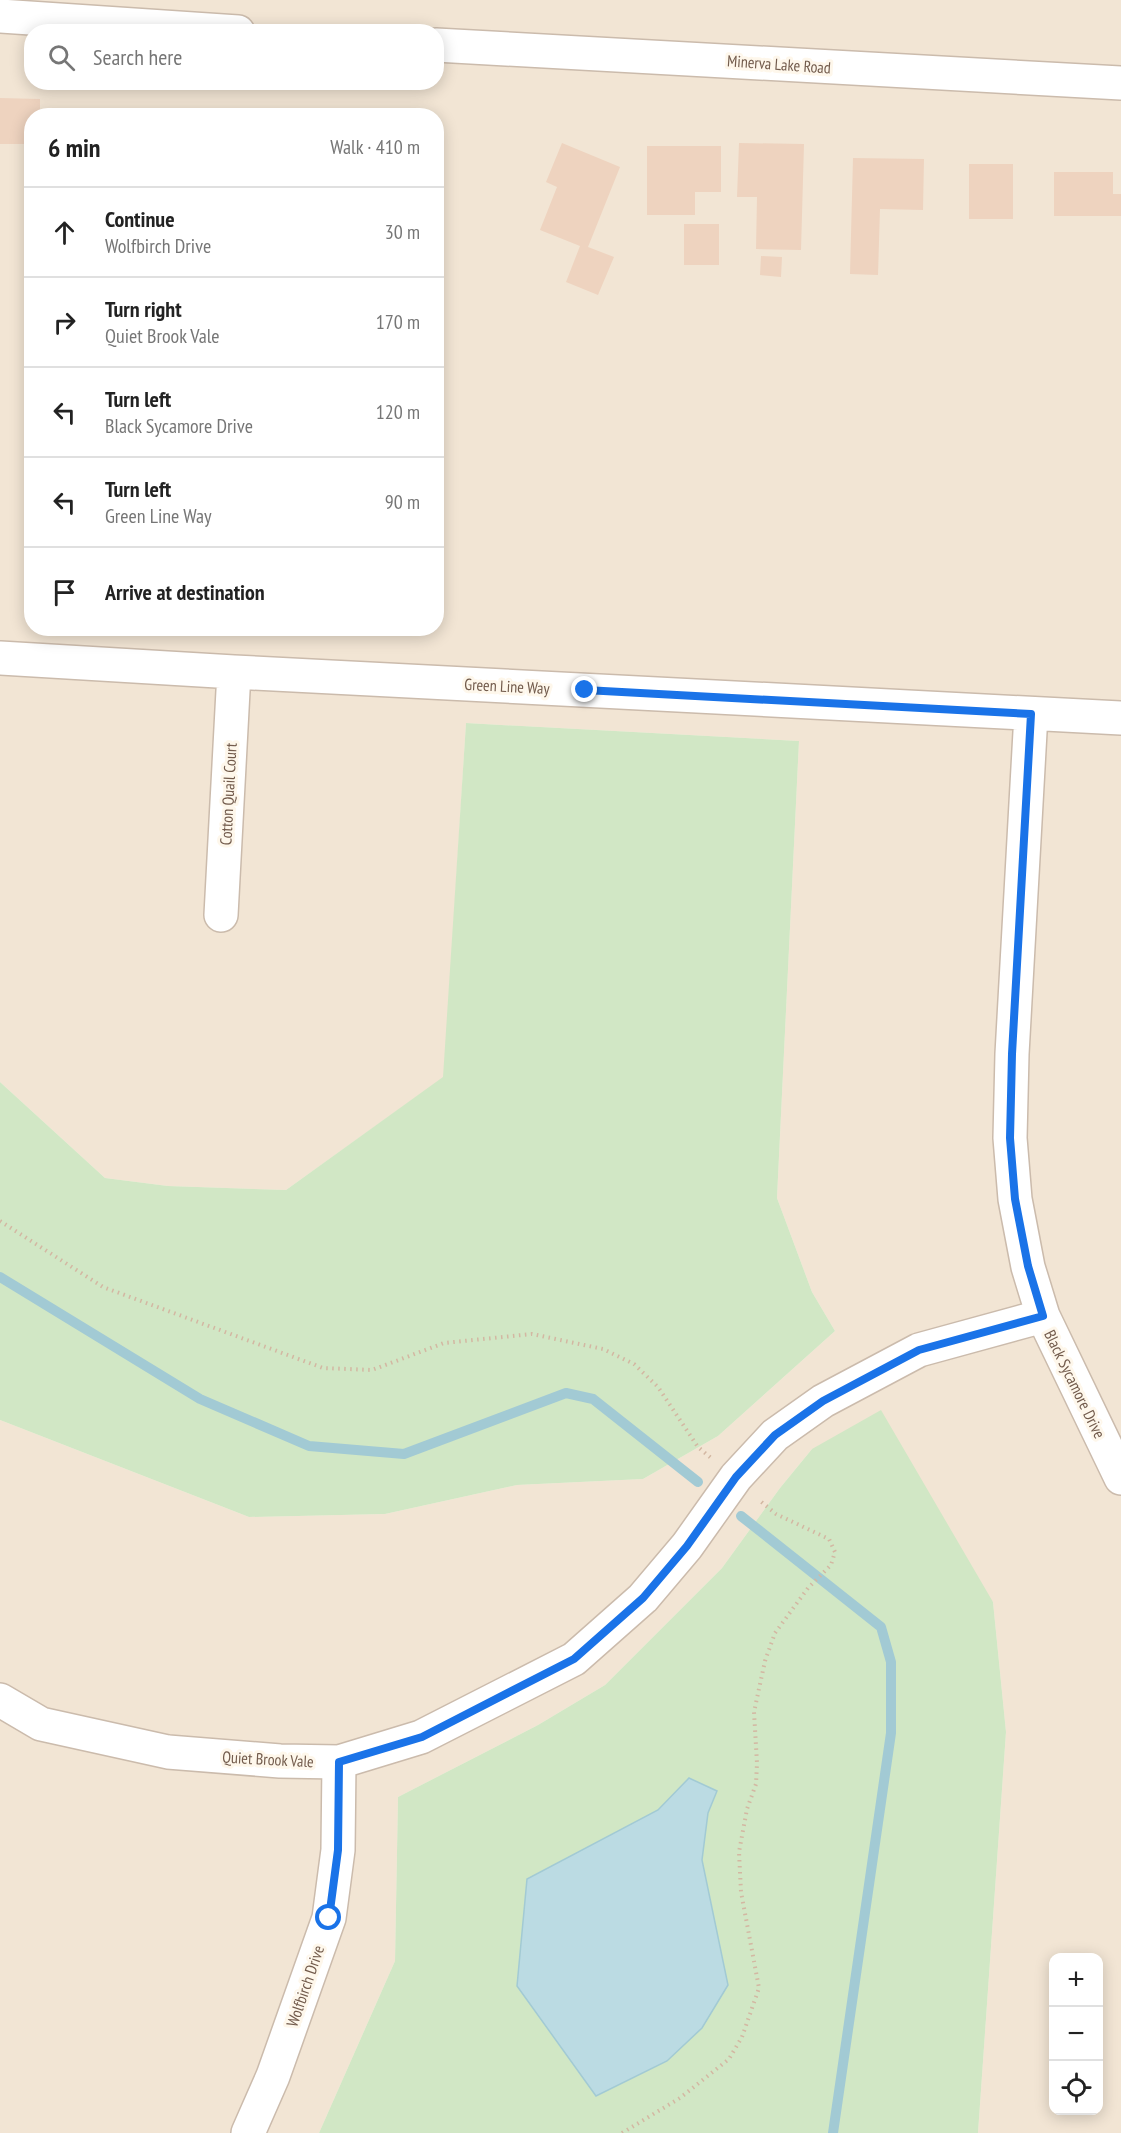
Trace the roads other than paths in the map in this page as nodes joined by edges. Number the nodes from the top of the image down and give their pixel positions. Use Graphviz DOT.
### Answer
graph roads {
  1 [pos="133,12"];
  2 [pos="0,16"];
  3 [pos="196,24"];
  4 [pos="444,45"];
  5 [pos="1121,83"];
  6 [pos="0,658"];
  7 [pos="234,672"];
  8 [pos="1031,714"];
  9 [pos="1121,718"];
  10 [pos="221,915"];
  11 [pos="1043,1316"];
  12 [pos="1121,1478"];
  13 [pos="0,1700"];
  14 [pos="339,1762"];
  15 [pos="248,2133"];
  1 -- 2 [label="street"];
  1 -- 3 [label="street"];
  4 -- 5 [label="street, Minerva Lake Road"];
  6 -- 7 [label="street, Green Line Way"];
  7 -- 8 [label="street, Green Line Way"];
  7 -- 10 [label="street, Cotton Quail Court"];
  8 -- 9 [label="street, Green Line Way"];
  8 -- 11 [label="street, Black Sycamore Drive"];
  11 -- 12 [label="street, Black Sycamore Drive"];
  11 -- 14 [label="street, Quiet Brook Vale"];
  13 -- 14 [label="street, Quiet Brook Vale"];
  14 -- 15 [label="street, Wolfbirch Drive"];
}
